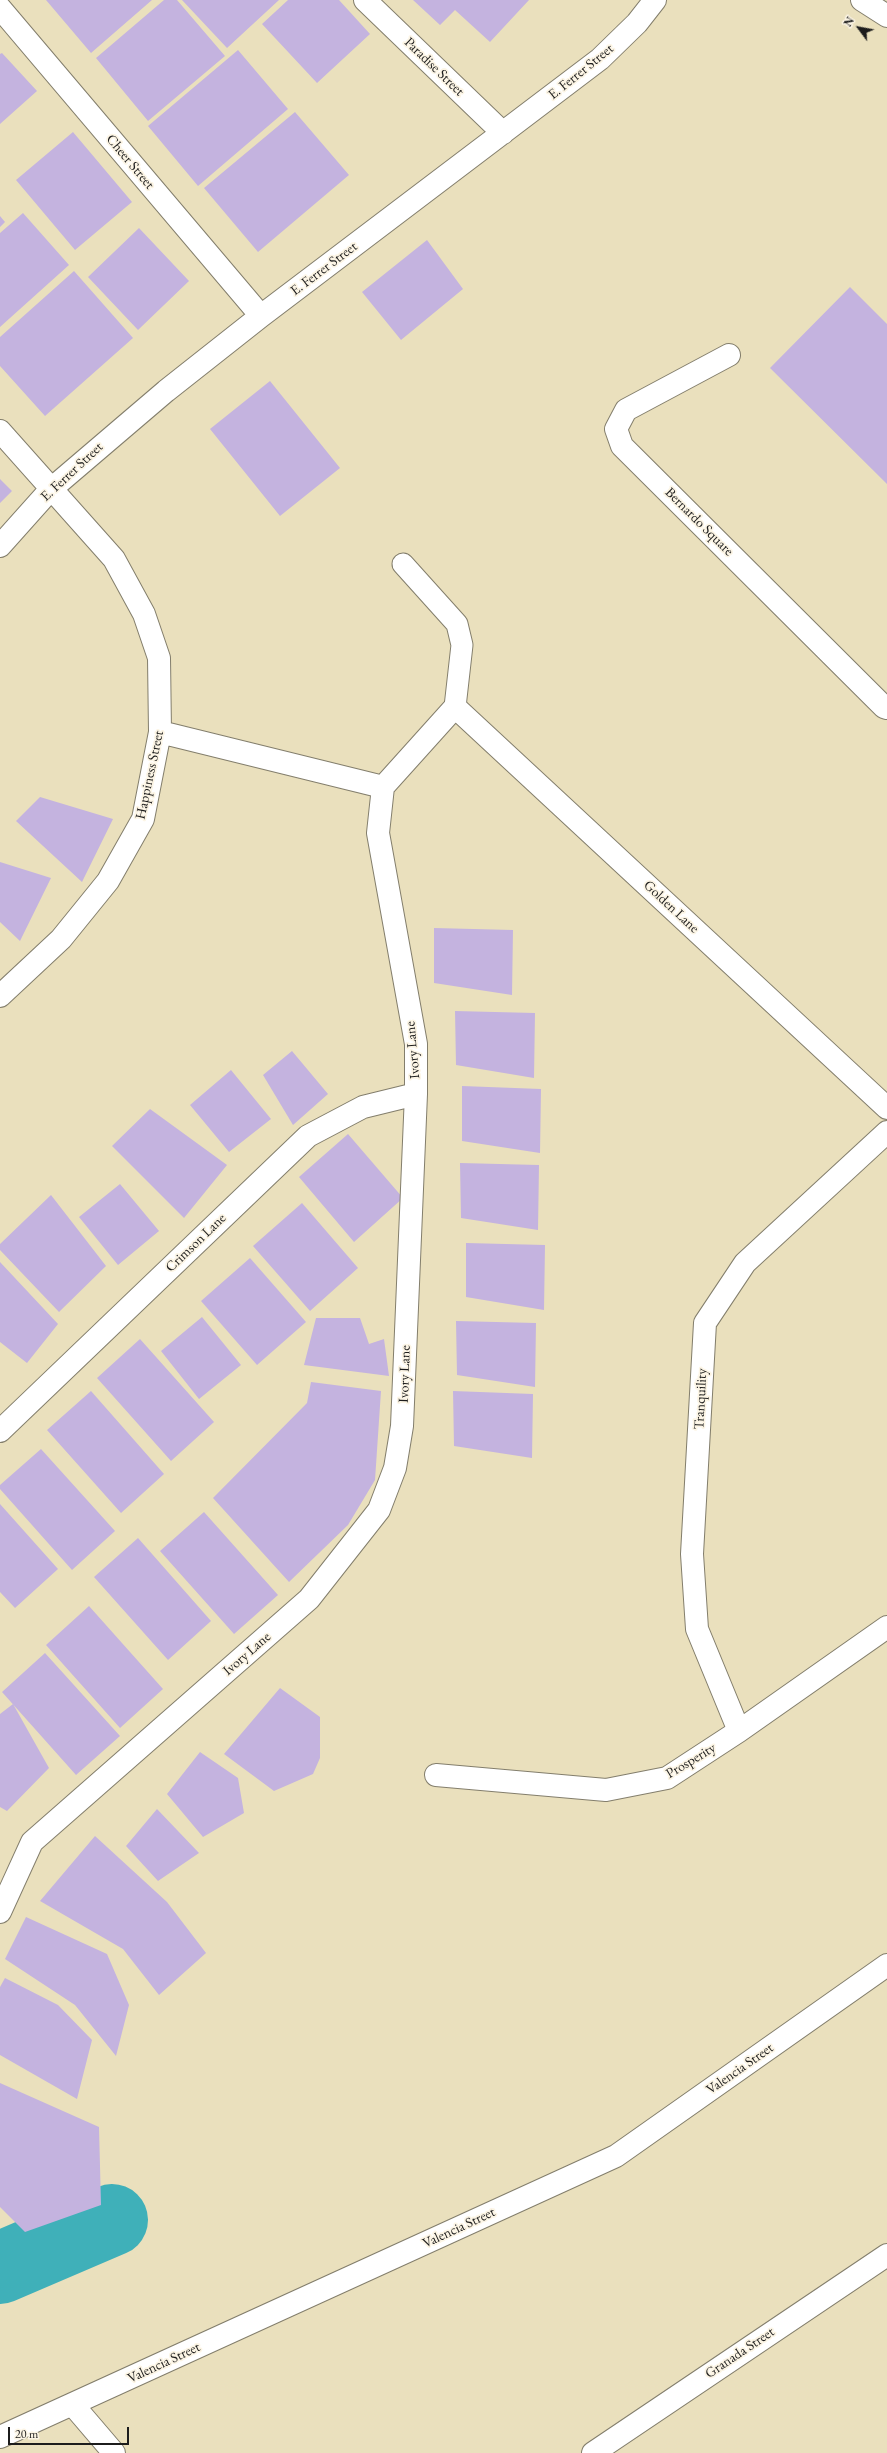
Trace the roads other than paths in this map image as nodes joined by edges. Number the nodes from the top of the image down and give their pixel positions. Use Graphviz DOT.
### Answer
graph roads {
  1 [pos="365,0"];
  2 [pos="654,0"];
  3 [pos="862,0"];
  4 [pos="0,8"];
  5 [pos="887,16"];
  6 [pos="503,133"];
  7 [pos="261,316"];
  8 [pos="729,355"];
  9 [pos="0,431"];
  10 [pos="50,490"];
  11 [pos="0,546"];
  12 [pos="403,564"];
  13 [pos="455,707"];
  14 [pos="887,708"];
  15 [pos="160,732"];
  16 [pos="383,787"];
  17 [pos="0,996"];
  18 [pos="416,1094"];
  19 [pos="887,1108"];
  20 [pos="887,1132"];
  21 [pos="0,1430"];
  22 [pos="887,1627"];
  23 [pos="739,1731"];
  24 [pos="436,1775"];
  25 [pos="0,1912"];
  26 [pos="887,1965"];
  27 [pos="887,2254"];
  28 [pos="73,2405"];
  29 [pos="0,2437"];
  30 [pos="114,2453"];
  31 [pos="593,2453"];
  1 -- 6 [label="street, Paradise Street"];
  2 -- 6 [label="street, E. Ferrer Street"];
  3 -- 5 [label="street"];
  4 -- 7 [label="street, Cheer Street"];
  6 -- 7 [label="street, E. Ferrer Street"];
  7 -- 10 [label="street, E. Ferrer Street"];
  8 -- 14 [label="street, Bernardo Square"];
  9 -- 10 [label="street, Happiness Street"];
  10 -- 11 [label="street, E. Ferrer Street"];
  10 -- 15 [label="street, Happiness Street"];
  12 -- 13 [label="lane"];
  13 -- 16 [label="street"];
  13 -- 19 [label="street, Golden Lane"];
  15 -- 16 [label="street"];
  15 -- 17 [label="street, Happiness Street"];
  16 -- 18 [label="street, Ivory Lane"];
  18 -- 21 [label="street, Crimson Lane"];
  18 -- 25 [label="street, Ivory Lane"];
  20 -- 23 [label="street, Tranquility"];
  22 -- 23 [label="street, Prosperity"];
  23 -- 24 [label="street, Prosperity"];
  26 -- 28 [label="street, Valencia Street"];
  27 -- 31 [label="street, Granada Street"];
  28 -- 29 [label="street, Valencia Street"];
  28 -- 30 [label="street"];
}
